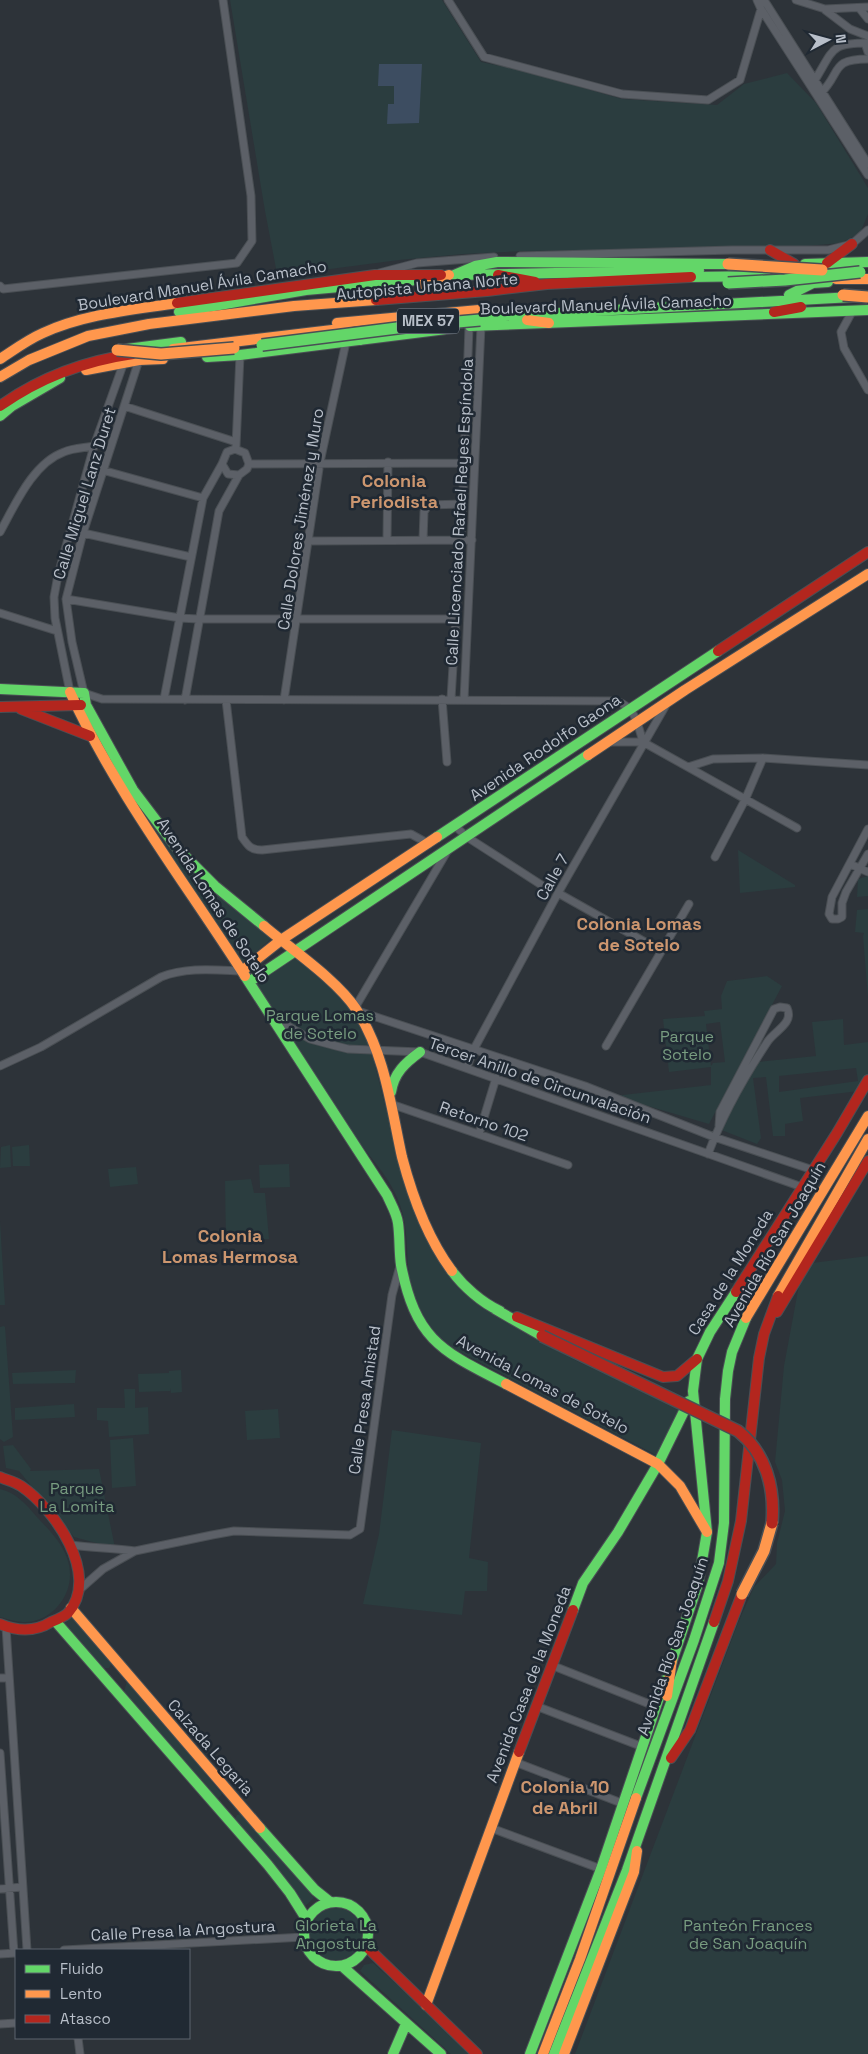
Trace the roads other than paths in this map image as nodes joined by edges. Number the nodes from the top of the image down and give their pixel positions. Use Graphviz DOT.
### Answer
graph roads {
  1 [pos="223,0"];
  2 [pos="448,0"];
  3 [pos="757,0"];
  4 [pos="764,0"];
  5 [pos="796,0"];
  6 [pos="868,8"];
  7 [pos="761,9"];
  8 [pos="825,9"];
  9 [pos="860,9"];
  10 [pos="868,19"];
  11 [pos="867,41"];
  12 [pos="868,52"];
  13 [pos="868,59"];
  14 [pos="811,81"];
  15 [pos="820,94"];
  16 [pos="867,170"];
  17 [pos="868,230"];
  18 [pos="852,244"];
  19 [pos="770,250"];
  20 [pos="868,262"];
  21 [pos="827,263"];
  22 [pos="794,264"];
  23 [pos="375,275"];
  24 [pos="452,275"];
  25 [pos="498,275"];
  26 [pos="866,275"];
  27 [pos="785,280"];
  28 [pos="833,281"];
  29 [pos="427,282"];
  30 [pos="547,284"];
  31 [pos="0,286"];
  32 [pos="332,286"];
  33 [pos="345,292"];
  34 [pos="789,295"];
  35 [pos="867,296"];
  36 [pos="239,302"];
  37 [pos="853,310"];
  38 [pos="868,310"];
  39 [pos="774,312"];
  40 [pos="480,323"];
  41 [pos="469,327"];
  42 [pos="275,335"];
  43 [pos="360,340"];
  44 [pos="346,342"];
  45 [pos="118,350"];
  46 [pos="240,355"];
  47 [pos="0,359"];
  48 [pos="139,360"];
  49 [pos="124,362"];
  50 [pos="0,370"];
  51 [pos="0,377"];
  52 [pos="0,385"];
  53 [pos="868,390"];
  54 [pos="0,398"];
  55 [pos="0,406"];
  56 [pos="124,406"];
  57 [pos="0,416"];
  58 [pos="94,446"];
  59 [pos="236,446"];
  60 [pos="320,462"];
  61 [pos="388,462"];
  62 [pos="465,463"];
  63 [pos="222,464"];
  64 [pos="249,464"];
  65 [pos="102,470"];
  66 [pos="239,475"];
  67 [pos="203,498"];
  68 [pos="463,504"];
  69 [pos="0,532"];
  70 [pos="83,533"];
  71 [pos="387,539"];
  72 [pos="423,540"];
  73 [pos="472,540"];
  74 [pos="309,541"];
  75 [pos="461,541"];
  76 [pos="868,552"];
  77 [pos="191,557"];
  78 [pos="868,574"];
  79 [pos="66,599"];
  80 [pos="792,602"];
  81 [pos="0,613"];
  82 [pos="801,617"];
  83 [pos="180,618"];
  84 [pos="198,619"];
  85 [pos="297,619"];
  86 [pos="456,619"];
  87 [pos="57,631"];
  88 [pos="0,689"];
  89 [pos="70,692"];
  90 [pos="84,693"];
  91 [pos="102,699"];
  92 [pos="164,699"];
  93 [pos="442,699"];
  94 [pos="451,699"];
  95 [pos="185,700"];
  96 [pos="226,700"];
  97 [pos="284,700"];
  98 [pos="464,700"];
  99 [pos="667,703"];
  100 [pos="81,705"];
  101 [pos="0,707"];
  102 [pos="18,708"];
  103 [pos="631,709"];
  104 [pos="638,723"];
  105 [pos="90,736"];
  106 [pos="610,742"];
  107 [pos="643,742"];
  108 [pos="763,758"];
  109 [pos="447,762"];
  110 [pos="868,765"];
  111 [pos="688,767"];
  112 [pos="746,800"];
  113 [pos="455,826"];
  114 [pos="797,828"];
  115 [pos="868,829"];
  116 [pos="467,837"];
  117 [pos="429,844"];
  118 [pos="448,849"];
  119 [pos="868,854"];
  120 [pos="715,857"];
  121 [pos="850,864"];
  122 [pos="859,869"];
  123 [pos="868,872"];
  124 [pos="543,886"];
  125 [pos="558,893"];
  126 [pos="689,904"];
  127 [pos="281,940"];
  128 [pos="661,951"];
  129 [pos="295,952"];
  130 [pos="242,971"];
  131 [pos="249,982"];
  132 [pos="357,1009"];
  133 [pos="268,1014"];
  134 [pos="606,1046"];
  135 [pos="375,1049"];
  136 [pos="474,1049"];
  137 [pos="420,1052"];
  138 [pos="0,1066"];
  139 [pos="467,1067"];
  140 [pos="496,1078"];
  141 [pos="868,1080"];
  142 [pos="391,1102"];
  143 [pos="868,1116"];
  144 [pos="719,1126"];
  145 [pos="478,1134"];
  146 [pos="714,1137"];
  147 [pos="868,1139"];
  148 [pos="708,1154"];
  149 [pos="868,1161"];
  150 [pos="568,1165"];
  151 [pos="813,1170"];
  152 [pos="802,1187"];
  153 [pos="401,1263"];
  154 [pos="495,1309"];
  155 [pos="764,1334"];
  156 [pos="697,1359"];
  157 [pos="693,1391"];
  158 [pos="658,1464"];
  159 [pos="0,1477"];
  160 [pos="707,1532"];
  161 [pos="71,1545"];
  162 [pos="135,1551"];
  163 [pos="78,1591"];
  164 [pos="71,1608"];
  165 [pos="56,1622"];
  166 [pos="3,1625"];
  167 [pos="672,1659"];
  168 [pos="551,1664"];
  169 [pos="126,1674"];
  170 [pos="0,1678"];
  171 [pos="8,1678"];
  172 [pos="115,1687"];
  173 [pos="9,1690"];
  174 [pos="0,1691"];
  175 [pos="536,1706"];
  176 [pos="656,1706"];
  177 [pos="661,1727"];
  178 [pos="643,1747"];
  179 [pos="0,1755"];
  180 [pos="14,1755"];
  181 [pos="515,1762"];
  182 [pos="663,1768"];
  183 [pos="236,1802"];
  184 [pos="624,1804"];
  185 [pos="17,1813"];
  186 [pos="221,1813"];
  187 [pos="2,1814"];
  188 [pos="18,1825"];
  189 [pos="2,1826"];
  190 [pos="491,1828"];
  191 [pos="637,1842"];
  192 [pos="600,1869"];
  193 [pos="22,1887"];
  194 [pos="9,1888"];
  195 [pos="0,1889"];
  196 [pos="330,1902"];
  197 [pos="308,1920"];
  198 [pos="304,1937"];
  199 [pos="366,1946"];
  200 [pos="27,1949"];
  201 [pos="89,1949"];
  202 [pos="15,1953"];
  203 [pos="0,1954"];
  204 [pos="585,1961"];
  205 [pos="342,1966"];
  206 [pos="426,2005"];
  207 [pos="15,2023"];
  208 [pos="0,2024"];
  209 [pos="406,2024"];
  210 [pos="78,2039"];
  211 [pos="80,2054"];
  212 [pos="393,2054"];
  213 [pos="441,2054"];
  214 [pos="477,2054"];
  215 [pos="530,2054"];
  216 [pos="543,2054"];
  217 [pos="554,2054"];
  218 [pos="564,2054"];
  1 -- 31 [label="street"];
  2 -- 7 [label="street"];
  3 -- 7 [label="street"];
  4 -- 14 [label="street"];
  5 -- 8 [label="street"];
  6 -- 9 [label="street"];
  7 -- 14 [label="street"];
  8 -- 9 [label="street"];
  8 -- 11 [label="street"];
  9 -- 10 [label="street"];
  11 -- 12 [label="street"];
  11 -- 14 [label="street"];
  13 -- 15 [label="street"];
  14 -- 15 [label="street"];
  15 -- 16 [label="street"];
  17 -- 18 [label="street"];
  18 -- 19 [label="street"];
  18 -- 21 [label="main road"];
  19 -- 22 [label="main road"];
  19 -- 23 [label="street"];
  20 -- 21 [label="main road, Boulevard Manuel Ávila Camacho"];
  21 -- 22 [label="main road, Boulevard Manuel Ávila Camacho"];
  22 -- 25 [label="main road, Boulevard Manuel Ávila Camacho"];
  23 -- 24 [label="main road, Boulevard Manuel Ávila Camacho"];
  23 -- 47 [label="main road, Boulevard Manuel Ávila Camacho"];
  24 -- 25 [label="main road, Boulevard Manuel Ávila Camacho"];
  24 -- 26 [label="main road, bridge"];
  24 -- 29 [label="main road"];
  25 -- 30 [label="main road"];
  26 -- 27 [label="main road, Autopista Urbana Norte, bridge"];
  26 -- 28 [label="main road"];
  26 -- 30 [label="main road, Boulevard Manuel Ávila Camacho / MEX 57"];
  27 -- 28 [label="main road, bridge"];
  27 -- 52 [label="main road, Autopista Urbana Norte, bridge"];
  28 -- 34 [label="main road"];
  29 -- 32 [label="main road"];
  29 -- 33 [label="main road"];
  30 -- 51 [label="main road, Boulevard Manuel Ávila Camacho / MEX 57"];
  32 -- 33 [label="main road"];
  32 -- 36 [label="main road"];
  33 -- 36 [label="main road"];
  34 -- 35 [label="main road, Autopista Urbana Norte, bridge"];
  34 -- 45 [label="main road, Autopista Urbana Norte, bridge"];
  35 -- 39 [label="main road"];
  35 -- 42 [label="main road, Boulevard Manuel Ávila Camacho / MEX 57"];
  36 -- 50 [label="main road"];
  37 -- 38 [label="main road, Boulevard Manuel Ávila Camacho"];
  37 -- 39 [label="main road, Boulevard Manuel Ávila Camacho"];
  37 -- 53 [label="street"];
  39 -- 40 [label="main road, Boulevard Manuel Ávila Camacho"];
  40 -- 41 [label="main road, Boulevard Manuel Ávila Camacho"];
  40 -- 45 [label="main road, bridge"];
  40 -- 73 [label="street, Calle Licenciado Rafael Reyes Espíndola"];
  41 -- 43 [label="main road, Boulevard Manuel Ávila Camacho"];
  41 -- 62 [label="street, Calle Licenciado Rafael Reyes Espíndola"];
  42 -- 43 [label="main road"];
  42 -- 55 [label="main road, Boulevard Manuel Ávila Camacho / MEX 57"];
  43 -- 44 [label="main road, Boulevard Manuel Ávila Camacho"];
  44 -- 46 [label="main road, Boulevard Manuel Ávila Camacho"];
  44 -- 60 [label="street, Calle Dolores Jiménez y Muro"];
  45 -- 54 [label="main road, Autopista Urbana Norte"];
  46 -- 48 [label="main road, Boulevard Manuel Ávila Camacho"];
  46 -- 59 [label="street"];
  48 -- 49 [label="main road, Boulevard Manuel Ávila Camacho"];
  48 -- 56 [label="street, Calle Miguel Lanz Duret"];
  49 -- 57 [label="main road, Boulevard Manuel Ávila Camacho"];
  49 -- 58 [label="street, Calle Miguel Lanz Duret"];
  56 -- 59 [label="street"];
  56 -- 65 [label="street, Calle Miguel Lanz Duret"];
  58 -- 69 [label="street"];
  58 -- 87 [label="street, Calle Miguel Lanz Duret"];
  59 -- 63 [label="street"];
  59 -- 64 [label="street"];
  60 -- 61 [label="street"];
  60 -- 64 [label="street"];
  60 -- 74 [label="street, Calle Dolores Jiménez y Muro"];
  61 -- 62 [label="street"];
  61 -- 71 [label="street"];
  62 -- 68 [label="street, Calle Licenciado Rafael Reyes Espíndola"];
  63 -- 66 [label="street"];
  63 -- 67 [label="street"];
  64 -- 66 [label="street"];
  65 -- 67 [label="street"];
  65 -- 70 [label="street, Calle Miguel Lanz Duret"];
  66 -- 84 [label="street"];
  67 -- 77 [label="street"];
  68 -- 72 [label="street"];
  68 -- 75 [label="street, Calle Licenciado Rafael Reyes Espíndola"];
  70 -- 77 [label="street"];
  70 -- 79 [label="street, Calle Miguel Lanz Duret"];
  71 -- 72 [label="street"];
  71 -- 74 [label="street"];
  72 -- 75 [label="street"];
  73 -- 75 [label="street"];
  73 -- 98 [label="street, Calle Licenciado Rafael Reyes Espíndola"];
  74 -- 85 [label="street, Calle Dolores Jiménez y Muro"];
  75 -- 86 [label="street, Calle Licenciado Rafael Reyes Espíndola"];
  76 -- 80 [label="main road, Avenida Rodolfo Gaona"];
  77 -- 83 [label="street"];
  78 -- 82 [label="main road, Avenida Rodolfo Gaona"];
  79 -- 83 [label="street"];
  79 -- 90 [label="street, Calle Miguel Lanz Duret"];
  80 -- 82 [label="main road"];
  80 -- 103 [label="main road, Avenida Rodolfo Gaona"];
  81 -- 87 [label="street"];
  82 -- 99 [label="main road, Avenida Rodolfo Gaona"];
  83 -- 84 [label="street"];
  83 -- 92 [label="street"];
  84 -- 85 [label="street"];
  84 -- 95 [label="street"];
  85 -- 86 [label="street"];
  85 -- 97 [label="street, Calle Dolores Jiménez y Muro"];
  86 -- 94 [label="street, Calle Licenciado Rafael Reyes Espíndola"];
  87 -- 89 [label="street, Calle Miguel Lanz Duret"];
  88 -- 89 [label="main road"];
  89 -- 90 [label="main road"];
  89 -- 100 [label="main road, Avenida Lomas de Sotelo"];
  90 -- 91 [label="street"];
  90 -- 100 [label="main road, Avenida Lomas de Sotelo"];
  91 -- 92 [label="street"];
  91 -- 100 [label="street"];
  92 -- 95 [label="street"];
  93 -- 94 [label="street"];
  93 -- 97 [label="street"];
  93 -- 109 [label="street"];
  94 -- 98 [label="street"];
  95 -- 96 [label="street"];
  96 -- 97 [label="street"];
  96 -- 117 [label="street"];
  98 -- 103 [label="street"];
  99 -- 104 [label="main road, Avenida Rodolfo Gaona"];
  99 -- 107 [label="street, Calle 7"];
  100 -- 102 [label="main road"];
  100 -- 105 [label="main road, Avenida Lomas de Sotelo"];
  100 -- 127 [label="main road, Avenida Lomas de Sotelo"];
  101 -- 102 [label="main road"];
  102 -- 105 [label="main road"];
  103 -- 104 [label="street"];
  103 -- 113 [label="main road, Avenida Rodolfo Gaona"];
  104 -- 106 [label="main road, Avenida Rodolfo Gaona"];
  104 -- 107 [label="street"];
  105 -- 130 [label="main road, Avenida Lomas de Sotelo"];
  106 -- 107 [label="street"];
  106 -- 116 [label="main road, Avenida Rodolfo Gaona"];
  107 -- 111 [label="street"];
  107 -- 125 [label="street, Calle 7"];
  108 -- 110 [label="street"];
  108 -- 111 [label="street"];
  108 -- 112 [label="street"];
  111 -- 112 [label="street"];
  112 -- 114 [label="street"];
  112 -- 120 [label="street"];
  113 -- 116 [label="street"];
  113 -- 117 [label="main road, Avenida Rodolfo Gaona"];
  115 -- 121 [label="street"];
  116 -- 118 [label="main road, Avenida Rodolfo Gaona"];
  116 -- 124 [label="street"];
  117 -- 127 [label="main road, Avenida Rodolfo Gaona"];
  118 -- 129 [label="main road, Avenida Rodolfo Gaona"];
  118 -- 132 [label="street"];
  119 -- 122 [label="street"];
  121 -- 122 [label="street"];
  121 -- 122 [label="street"];
  122 -- 123 [label="street"];
  125 -- 128 [label="street"];
  125 -- 136 [label="street, Calle 7"];
  126 -- 128 [label="street"];
  127 -- 129 [label="main road, Avenida Lomas de Sotelo"];
  127 -- 130 [label="main road, Avenida Rodolfo Gaona"];
  128 -- 134 [label="street"];
  129 -- 131 [label="main road, Avenida Rodolfo Gaona"];
  129 -- 132 [label="main road, Avenida Lomas de Sotelo"];
  130 -- 131 [label="main road, Avenida Lomas de Sotelo"];
  130 -- 138 [label="street"];
  131 -- 133 [label="main road, Avenida Lomas de Sotelo"];
  132 -- 135 [label="main road, Avenida Lomas de Sotelo"];
  132 -- 136 [label="street, Tercer Anillo de Circunvalación"];
  133 -- 135 [label="street, Tercer Anillo de Circunvalación"];
  133 -- 153 [label="main road, Avenida Lomas de Sotelo"];
  135 -- 137 [label="street, Tercer Anillo de Circunvalación"];
  135 -- 142 [label="main road, Avenida Lomas de Sotelo"];
  136 -- 139 [label="street, Calle 7"];
  136 -- 146 [label="street, Tercer Anillo de Circunvalación"];
  137 -- 139 [label="street, Tercer Anillo de Circunvalación"];
  137 -- 142 [label="main road"];
  139 -- 140 [label="street, Tercer Anillo de Circunvalación"];
  140 -- 145 [label="street"];
  140 -- 148 [label="street, Tercer Anillo de Circunvalación"];
  141 -- 151 [label="main road, Casa de la Moneda"];
  142 -- 145 [label="street, Retorno 102"];
  142 -- 154 [label="main road, Avenida Lomas de Sotelo"];
  143 -- 177 [label="main road, Avenida Río San Joaquín"];
  144 -- 144 [label="street"];
  144 -- 146 [label="street"];
  145 -- 150 [label="street, Retorno 102"];
  146 -- 148 [label="street"];
  146 -- 151 [label="street, Tercer Anillo de Circunvalación"];
  147 -- 155 [label="main road, Avenida Río San Joaquín"];
  148 -- 152 [label="street, Tercer Anillo de Circunvalación"];
  149 -- 155 [label="main road"];
  151 -- 152 [label="main road, Casa de la Moneda"];
  152 -- 156 [label="main road, Casa de la Moneda"];
  153 -- 158 [label="main road, Avenida Lomas de Sotelo"];
  153 -- 162 [label="street, Calle Presa Amistad"];
  154 -- 156 [label="main road"];
  154 -- 182 [label="main road, bridge"];
  155 -- 182 [label="main road, Avenida Río San Joaquín"];
  156 -- 157 [label="main road, Casa de la Moneda"];
  157 -- 158 [label="main road, Avenida Casa de la Moneda"];
  157 -- 160 [label="main road, Casa de la Moneda"];
  158 -- 160 [label="main road, Avenida Lomas de Sotelo"];
  158 -- 168 [label="main road, Avenida Casa de la Moneda"];
  159 -- 161 [label="main road"];
  160 -- 167 [label="main road, Avenida Río San Joaquín"];
  161 -- 162 [label="street"];
  161 -- 163 [label="main road"];
  162 -- 163 [label="street"];
  163 -- 164 [label="main road"];
  164 -- 165 [label="main road"];
  164 -- 169 [label="main road, Calzada Legaria"];
  165 -- 166 [label="main road"];
  165 -- 172 [label="main road, Calzada Legaria"];
  166 -- 171 [label="street"];
  167 -- 176 [label="main road, Avenida Río San Joaquín"];
  167 -- 177 [label="main road"];
  168 -- 175 [label="main road, Avenida Casa de la Moneda"];
  168 -- 176 [label="street"];
  169 -- 172 [label="main road"];
  169 -- 183 [label="main road, Calzada Legaria"];
  170 -- 171 [label="street"];
  171 -- 173 [label="street"];
  172 -- 186 [label="main road, Calzada Legaria"];
  173 -- 174 [label="street"];
  173 -- 180 [label="street"];
  175 -- 178 [label="street"];
  175 -- 181 [label="main road, Avenida Casa de la Moneda"];
  176 -- 178 [label="main road, Avenida Río San Joaquín"];
  177 -- 204 [label="main road, Avenida Río San Joaquín"];
  178 -- 184 [label="main road, Avenida Río San Joaquín"];
  179 -- 180 [label="street"];
  179 -- 187 [label="street"];
  180 -- 185 [label="street"];
  181 -- 184 [label="street"];
  181 -- 190 [label="main road, Avenida Casa de la Moneda"];
  182 -- 191 [label="main road, Avenida Río San Joaquín"];
  183 -- 186 [label="main road"];
  183 -- 196 [label="main road, Calzada Legaria"];
  184 -- 192 [label="main road, Avenida Río San Joaquín"];
  185 -- 187 [label="street"];
  185 -- 188 [label="street"];
  186 -- 197 [label="main road, Calzada Legaria"];
  187 -- 189 [label="street"];
  188 -- 189 [label="street"];
  188 -- 193 [label="street"];
  189 -- 194 [label="street"];
  190 -- 192 [label="street"];
  190 -- 206 [label="main road, Avenida Casa de la Moneda"];
  191 -- 204 [label="main road, Avenida Río San Joaquín"];
  191 -- 218 [label="main road, Avenida Río San Joaquín"];
  192 -- 215 [label="main road, Avenida Río San Joaquín"];
  193 -- 194 [label="street"];
  193 -- 200 [label="street"];
  194 -- 195 [label="street"];
  194 -- 202 [label="street"];
  196 -- 197 [label="main road"];
  196 -- 199 [label="main road"];
  197 -- 198 [label="main road"];
  198 -- 201 [label="street, Calle Presa la Angostura"];
  198 -- 205 [label="main road"];
  199 -- 205 [label="main road"];
  199 -- 206 [label="main road"];
  202 -- 203 [label="street"];
  204 -- 216 [label="main road, Avenida Río San Joaquín"];
  204 -- 217 [label="main road, Avenida Río San Joaquín"];
  205 -- 209 [label="main road"];
  206 -- 214 [label="main road"];
  207 -- 208 [label="street"];
  209 -- 212 [label="main road"];
  209 -- 213 [label="main road"];
  210 -- 211 [label="street"];
}
